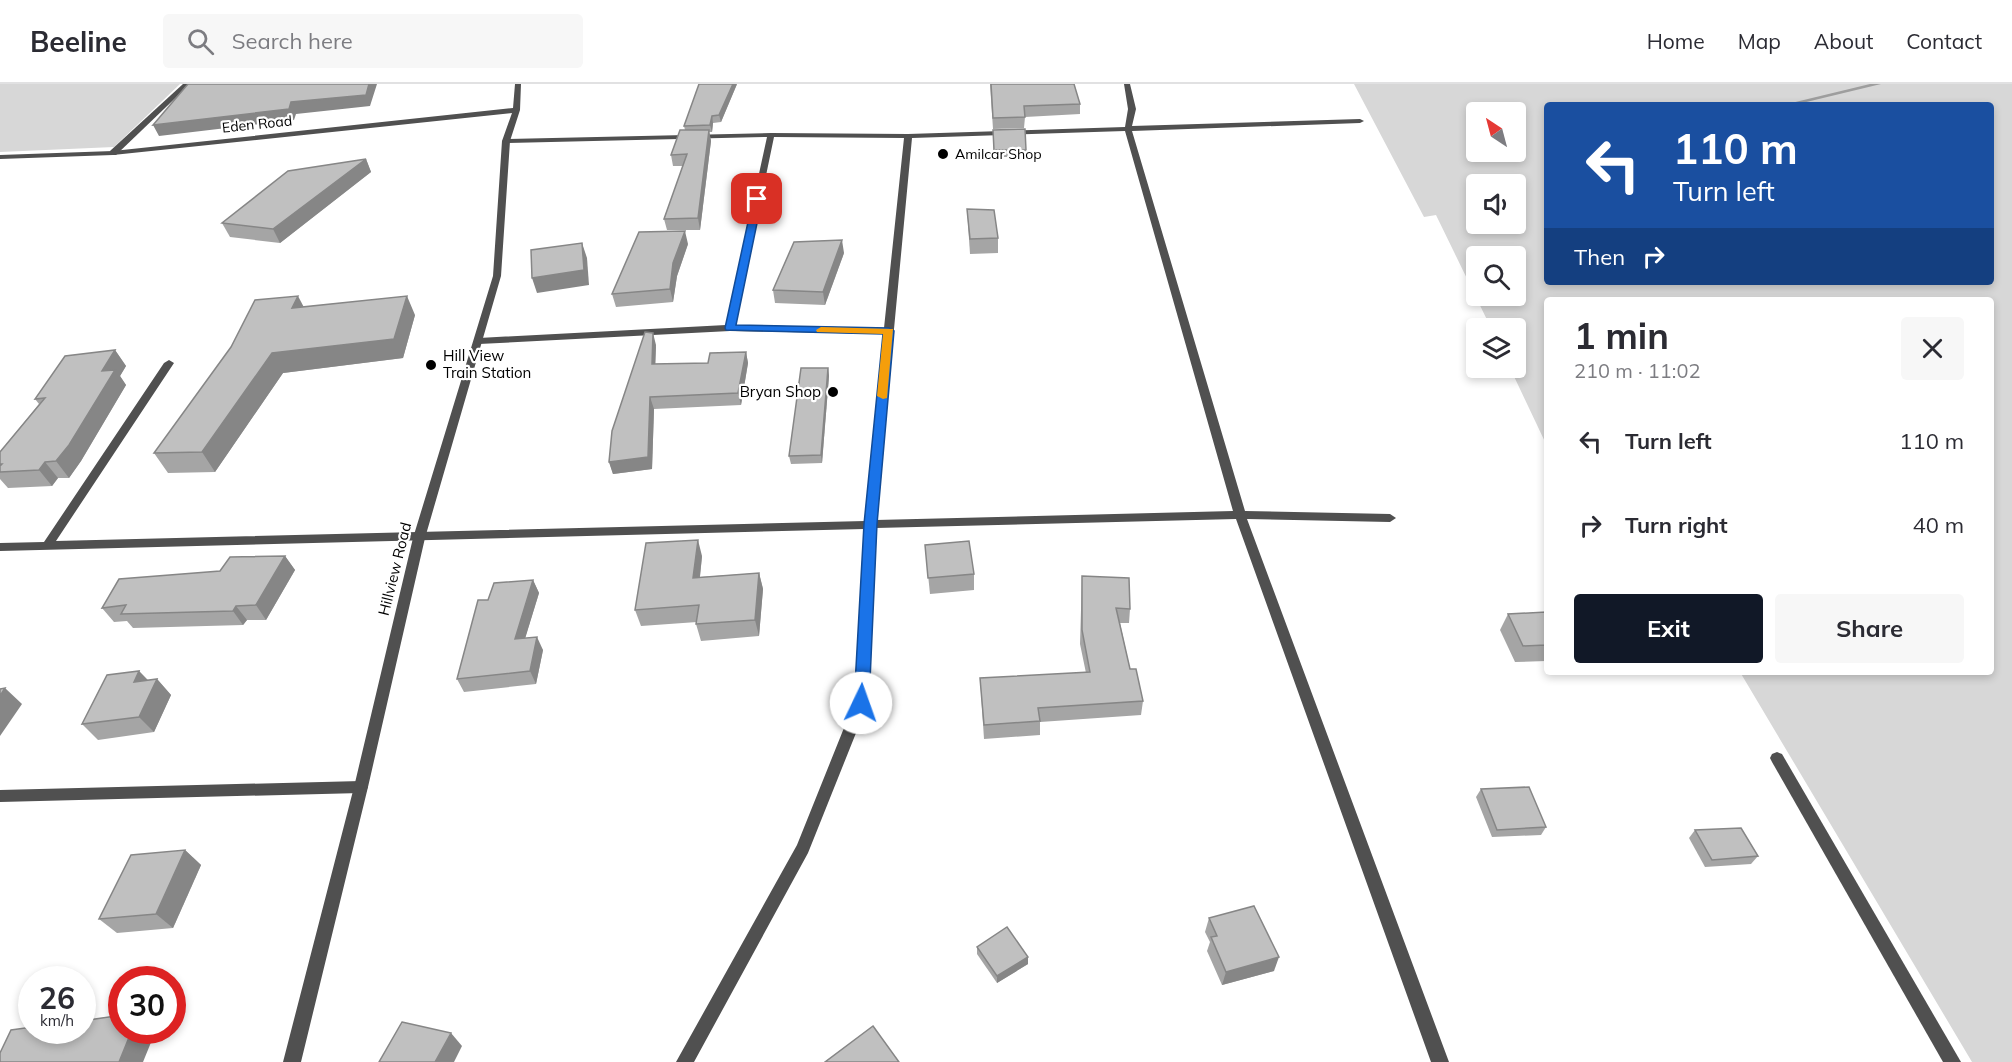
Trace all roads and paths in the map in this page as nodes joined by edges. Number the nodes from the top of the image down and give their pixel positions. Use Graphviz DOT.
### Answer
graph roads {
  1 [pos="187,84"];
  2 [pos="518,84"];
  3 [pos="1127,84"];
  4 [pos="516,110"];
  5 [pos="1360,121"];
  6 [pos="1128,128"];
  7 [pos="771,135"];
  8 [pos="908,136"];
  9 [pos="506,141"];
  10 [pos="113,153"];
  11 [pos="0,157"];
  12 [pos="730,328"];
  13 [pos="889,331"];
  14 [pos="479,341"];
  15 [pos="169,363"];
  16 [pos="1240,515"];
  17 [pos="1390,518"];
  18 [pos="870,524"];
  19 [pos="419,538"];
  20 [pos="48,545"];
  21 [pos="0,547"];
  22 [pos="1777,758"];
  23 [pos="361,787"];
  24 [pos="0,796"];
  25 [pos="292,1062"];
  26 [pos="685,1062"];
  27 [pos="1440,1062"];
  28 [pos="1952,1062"];
  1 -- 10 [label="street"];
  2 -- 4 [label="street, Hillview Road"];
  3 -- 6 [label="street"];
  4 -- 9 [label="street, Hillview Road"];
  4 -- 10 [label="street, Eden Road"];
  5 -- 6 [label="street"];
  6 -- 8 [label="street"];
  6 -- 16 [label="street"];
  7 -- 8 [label="street"];
  7 -- 9 [label="street"];
  7 -- 12 [label="street"];
  8 -- 13 [label="street"];
  9 -- 14 [label="street, Hillview Road"];
  10 -- 11 [label="street, Eden Road"];
  12 -- 13 [label="street"];
  12 -- 14 [label="street"];
  13 -- 18 [label="street"];
  14 -- 19 [label="street, Hillview Road"];
  15 -- 20 [label="street"];
  16 -- 17 [label="street"];
  16 -- 18 [label="street"];
  16 -- 27 [label="street"];
  18 -- 19 [label="street"];
  18 -- 26 [label="street"];
  19 -- 20 [label="street"];
  19 -- 23 [label="street, Hillview Road"];
  20 -- 21 [label="street"];
  22 -- 28 [label="street"];
  23 -- 24 [label="street"];
  23 -- 25 [label="street, Hillview Road"];
}
